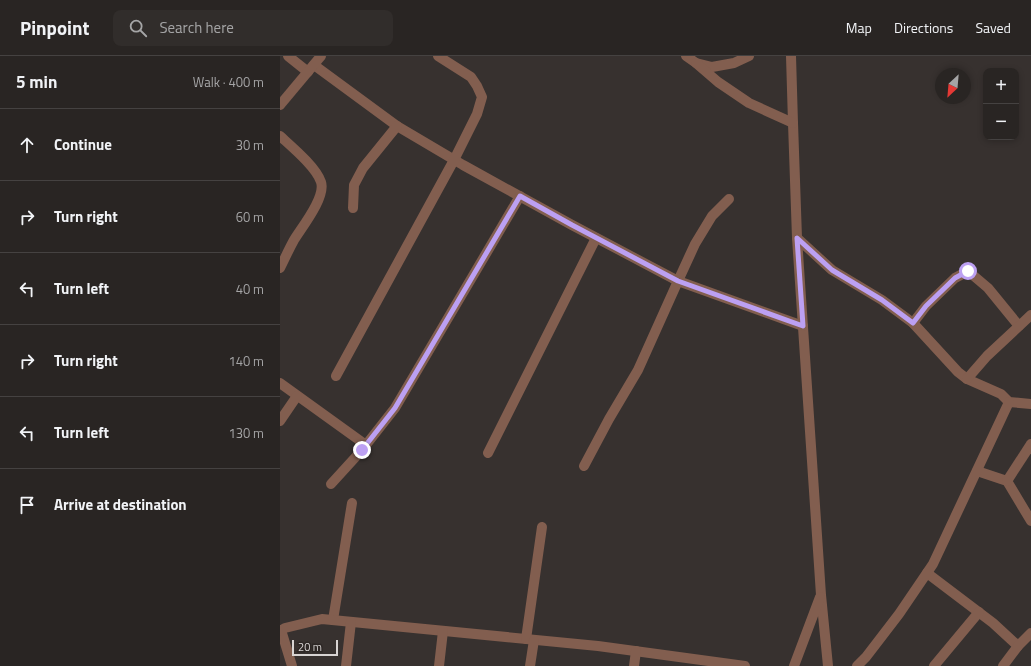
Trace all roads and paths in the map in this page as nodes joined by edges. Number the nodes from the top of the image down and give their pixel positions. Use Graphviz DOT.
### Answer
graph roads {
  1 [pos="288,56"];
  2 [pos="321,56"];
  3 [pos="438,56"];
  4 [pos="686,56"];
  5 [pos="750,56"];
  6 [pos="791,56"];
  7 [pos="696,63"];
  8 [pos="311,69"];
  9 [pos="280,105"];
  10 [pos="792,123"];
  11 [pos="397,126"];
  12 [pos="280,136"];
  13 [pos="454,160"];
  14 [pos="520,196"];
  15 [pos="729,199"];
  16 [pos="353,208"];
  17 [pos="596,238"];
  18 [pos="797,238"];
  19 [pos="280,267"];
  20 [pos="678,281"];
  21 [pos="1031,315"];
  22 [pos="913,323"];
  23 [pos="803,326"];
  24 [pos="1019,326"];
  25 [pos="336,376"];
  26 [pos="967,379"];
  27 [pos="280,383"];
  28 [pos="297,396"];
  29 [pos="1009,402"];
  30 [pos="1031,404"];
  31 [pos="280,421"];
  32 [pos="366,444"];
  33 [pos="1031,444"];
  34 [pos="488,453"];
  35 [pos="584,466"];
  36 [pos="977,471"];
  37 [pos="1008,481"];
  38 [pos="331,484"];
  39 [pos="352,503"];
  40 [pos="1031,521"];
  41 [pos="542,527"];
  42 [pos="927,573"];
  43 [pos="821,595"];
  44 [pos="979,612"];
  45 [pos="333,620"];
  46 [pos="351,622"];
  47 [pos="280,631"];
  48 [pos="443,631"];
  49 [pos="1031,633"];
  50 [pos="530,640"];
  51 [pos="1018,646"];
  52 [pos="636,651"];
  53 [pos="292,666"];
  54 [pos="346,666"];
  55 [pos="440,666"];
  56 [pos="530,666"];
  57 [pos="634,666"];
  58 [pos="745,666"];
  59 [pos="794,666"];
  60 [pos="828,666"];
  61 [pos="857,666"];
  62 [pos="934,666"];
  63 [pos="1003,666"];
  1 -- 8 [label="street"];
  2 -- 8 [label="street"];
  3 -- 13 [label="street"];
  4 -- 7 [label="street"];
  5 -- 7 [label="street"];
  6 -- 10 [label="street"];
  7 -- 10 [label="street"];
  8 -- 9 [label="street"];
  8 -- 11 [label="street"];
  10 -- 18 [label="street"];
  11 -- 13 [label="street"];
  11 -- 16 [label="street"];
  12 -- 19 [label="street"];
  13 -- 14 [label="street"];
  13 -- 25 [label="street"];
  14 -- 17 [label="street"];
  14 -- 32 [label="street"];
  15 -- 20 [label="street"];
  17 -- 20 [label="street"];
  17 -- 34 [label="street"];
  18 -- 22 [label="street"];
  18 -- 23 [label="street"];
  20 -- 23 [label="street"];
  20 -- 35 [label="street"];
  21 -- 24 [label="street"];
  22 -- 24 [label="street"];
  22 -- 26 [label="street"];
  23 -- 43 [label="street"];
  24 -- 26 [label="street"];
  26 -- 29 [label="street"];
  27 -- 28 [label="street"];
  28 -- 31 [label="street"];
  28 -- 32 [label="street"];
  29 -- 30 [label="street"];
  29 -- 36 [label="street"];
  32 -- 38 [label="street"];
  33 -- 37 [label="street"];
  36 -- 37 [label="street"];
  36 -- 42 [label="street"];
  37 -- 40 [label="street"];
  39 -- 45 [label="street"];
  41 -- 50 [label="street"];
  42 -- 44 [label="street"];
  42 -- 61 [label="street"];
  43 -- 59 [label="street"];
  43 -- 60 [label="street"];
  44 -- 51 [label="street"];
  44 -- 62 [label="street"];
  45 -- 46 [label="street"];
  45 -- 47 [label="street"];
  46 -- 48 [label="street"];
  46 -- 54 [label="street"];
  47 -- 53 [label="street"];
  48 -- 50 [label="street"];
  48 -- 55 [label="street"];
  49 -- 51 [label="street"];
  50 -- 52 [label="street"];
  50 -- 56 [label="street"];
  51 -- 63 [label="street"];
  52 -- 57 [label="street"];
  52 -- 58 [label="street"];
}
